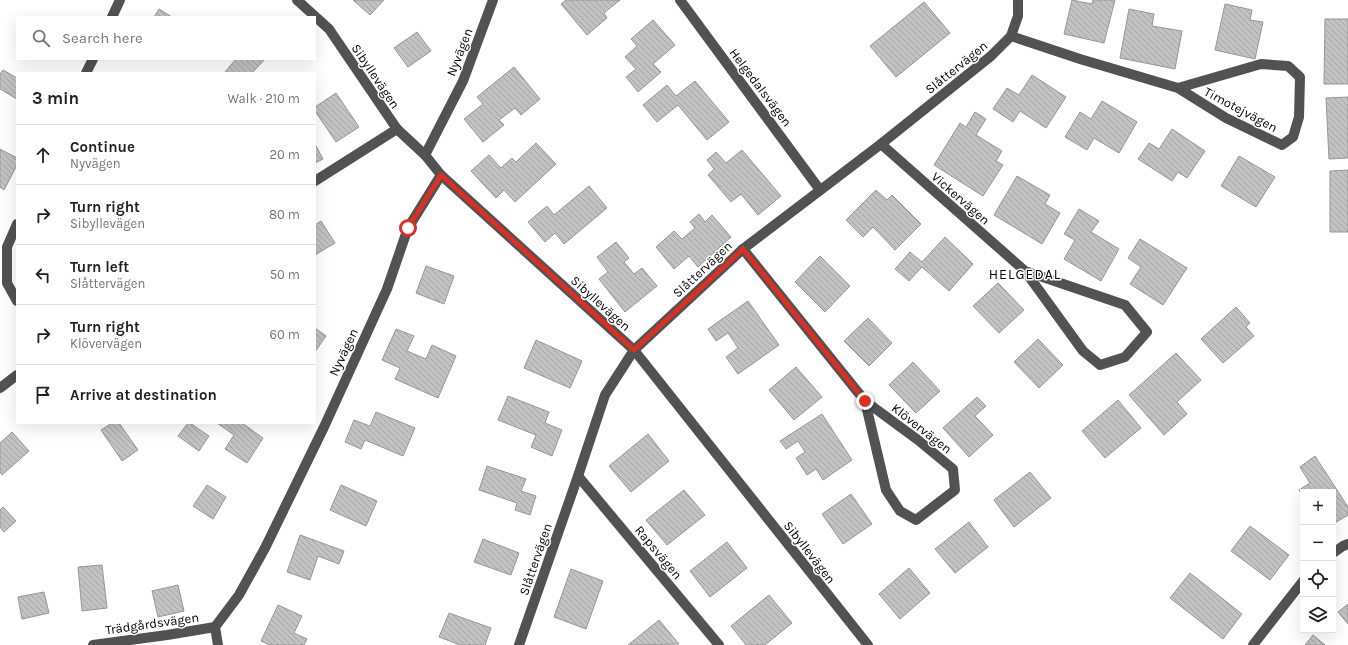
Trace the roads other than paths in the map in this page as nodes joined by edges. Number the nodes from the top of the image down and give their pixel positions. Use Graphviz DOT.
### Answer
graph roads {
  1 [pos="120,0"];
  2 [pos="297,0"];
  3 [pos="493,0"];
  4 [pos="680,0"];
  5 [pos="1018,0"];
  6 [pos="112,16"];
  7 [pos="315,16"];
  8 [pos="316,17"];
  9 [pos="1011,36"];
  10 [pos="92,60"];
  11 [pos="86,72"];
  12 [pos="1178,88"];
  13 [pos="397,129"];
  14 [pos="881,144"];
  15 [pos="425,155"];
  16 [pos="441,175"];
  17 [pos="316,180"];
  18 [pos="820,190"];
  19 [pos="16,226"];
  20 [pos="743,249"];
  21 [pos="1025,271"];
  22 [pos="16,298"];
  23 [pos="634,350"];
  24 [pos="16,376"];
  25 [pos="0,388"];
  26 [pos="865,401"];
  27 [pos="578,476"];
  28 [pos="1348,544"];
  29 [pos="1336,551"];
  30 [pos="1300,585"];
  31 [pos="215,627"];
  32 [pos="93,645"];
  33 [pos="218,645"];
  34 [pos="519,645"];
  35 [pos="720,645"];
  36 [pos="868,645"];
  37 [pos="1254,645"];
  1 -- 6 [label="street"];
  2 -- 7 [label="street, Sibyllevägen"];
  3 -- 15 [label="street, Nyvägen"];
  4 -- 18 [label="street, Helgedalsvägen"];
  5 -- 9 [label="street, Slåttervägen"];
  8 -- 13 [label="street, Sibyllevägen"];
  9 -- 12 [label="street, Timotejvägen"];
  9 -- 14 [label="street, Slåttervägen"];
  10 -- 11 [label="street"];
  12 -- 12 [label="street, Timotejvägen"];
  13 -- 15 [label="street, Sibyllevägen"];
  13 -- 17 [label="street"];
  14 -- 18 [label="street, Slåttervägen"];
  14 -- 21 [label="street, Vickervägen"];
  15 -- 16 [label="street, Sibyllevägen"];
  16 -- 23 [label="street, Sibyllevägen"];
  16 -- 31 [label="street, Nyvägen"];
  18 -- 20 [label="street, Slåttervägen"];
  19 -- 22 [label="street"];
  20 -- 23 [label="street, Slåttervägen"];
  20 -- 26 [label="street, Klövervägen"];
  21 -- 21 [label="street, Vickervägen"];
  23 -- 27 [label="street, Slåttervägen"];
  23 -- 36 [label="street, Sibyllevägen"];
  24 -- 25 [label="street"];
  26 -- 26 [label="street, Klövervägen"];
  27 -- 34 [label="street, Slåttervägen"];
  27 -- 35 [label="street, Rapsvägen"];
  28 -- 29 [label="street"];
  30 -- 37 [label="street"];
  31 -- 32 [label="street, Trädgårdsvägen"];
  31 -- 33 [label="street"];
}
